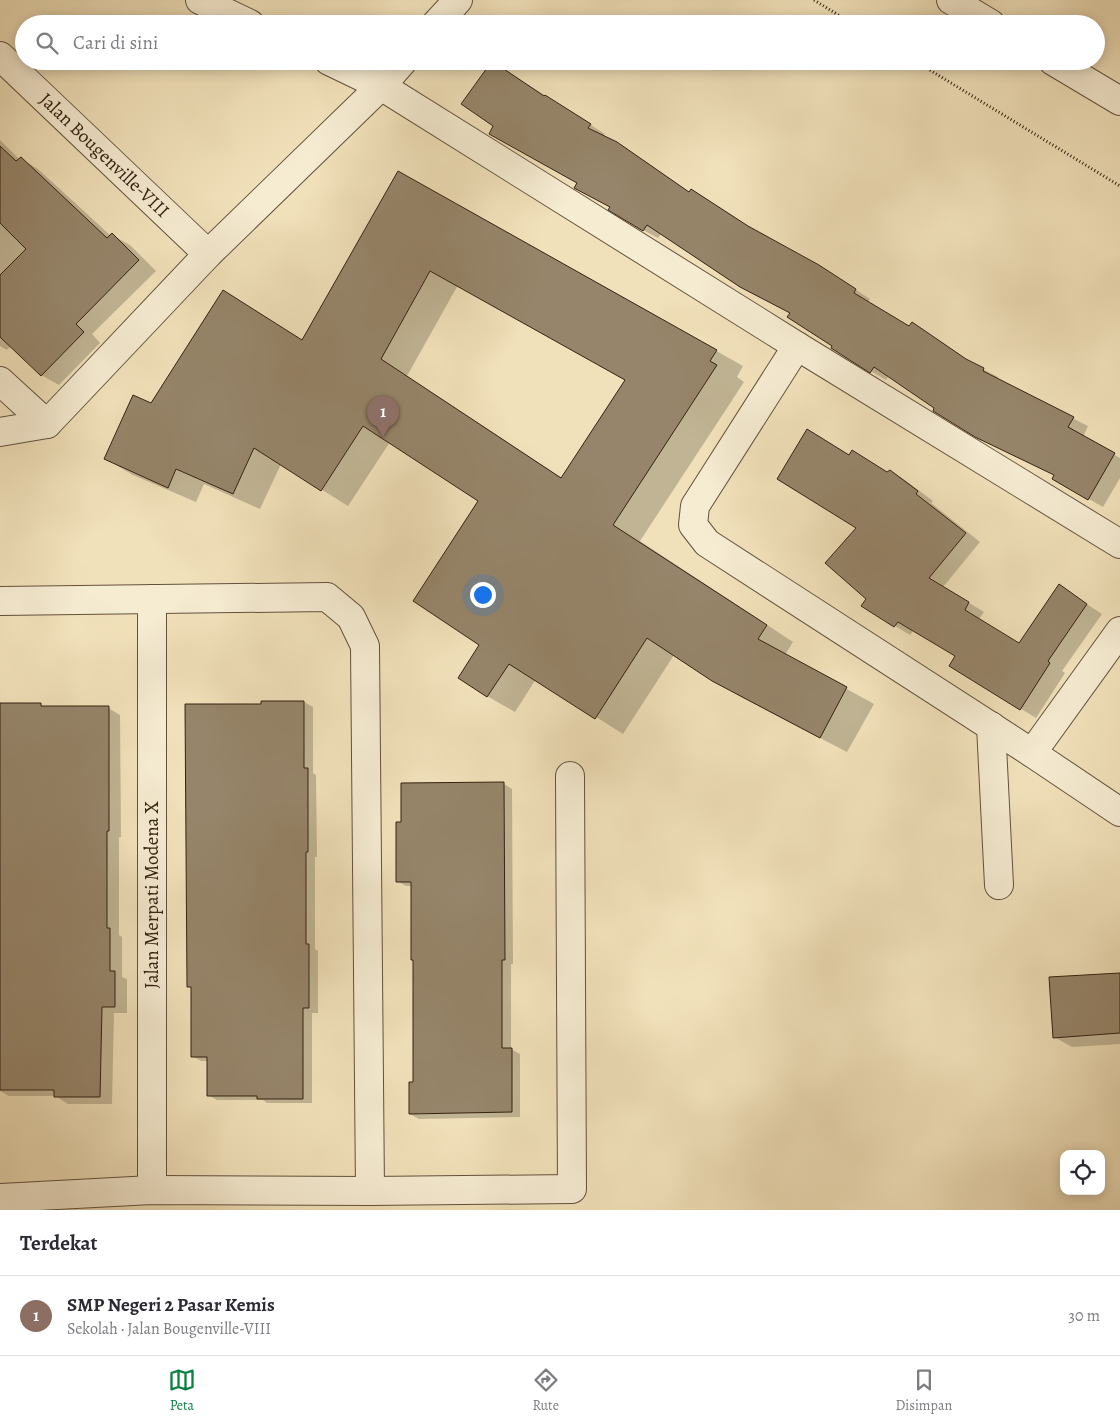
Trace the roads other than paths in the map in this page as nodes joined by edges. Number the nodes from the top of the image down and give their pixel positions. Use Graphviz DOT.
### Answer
graph roads {
  1 [pos="200,0"];
  2 [pos="458,0"];
  3 [pos="951,0"];
  4 [pos="231,15"];
  5 [pos="444,15"];
  6 [pos="976,15"];
  7 [pos="0,56"];
  8 [pos="348,70"];
  9 [pos="395,70"];
  10 [pos="1068,70"];
  11 [pos="381,86"];
  12 [pos="1120,101"];
  13 [pos="208,254"];
  14 [pos="797,346"];
  15 [pos="0,381"];
  16 [pos="47,424"];
  17 [pos="0,432"];
  18 [pos="1120,544"];
  19 [pos="152,599"];
  20 [pos="0,602"];
  21 [pos="1120,631"];
  22 [pos="991,726"];
  23 [pos="1032,753"];
  24 [pos="570,776"];
  25 [pos="1120,812"];
  26 [pos="999,885"];
  27 [pos="152,1190"];
  28 [pos="370,1191"];
  29 [pos="0,1198"];
  1 -- 4 [label="street"];
  2 -- 5 [label="street"];
  3 -- 6 [label="street"];
  7 -- 13 [label="street, Jalan Bougenville-VIII"];
  8 -- 11 [label="street"];
  9 -- 11 [label="street"];
  10 -- 12 [label="street"];
  11 -- 13 [label="street"];
  11 -- 14 [label="street"];
  13 -- 16 [label="street"];
  14 -- 18 [label="street"];
  14 -- 22 [label="street"];
  15 -- 16 [label="street"];
  16 -- 17 [label="street"];
  19 -- 20 [label="street"];
  19 -- 27 [label="street, Jalan Merpati Modena X"];
  19 -- 28 [label="street"];
  21 -- 23 [label="street"];
  22 -- 23 [label="street"];
  22 -- 26 [label="street"];
  23 -- 25 [label="street"];
  24 -- 28 [label="street"];
  27 -- 28 [label="street"];
  27 -- 29 [label="street"];
}
